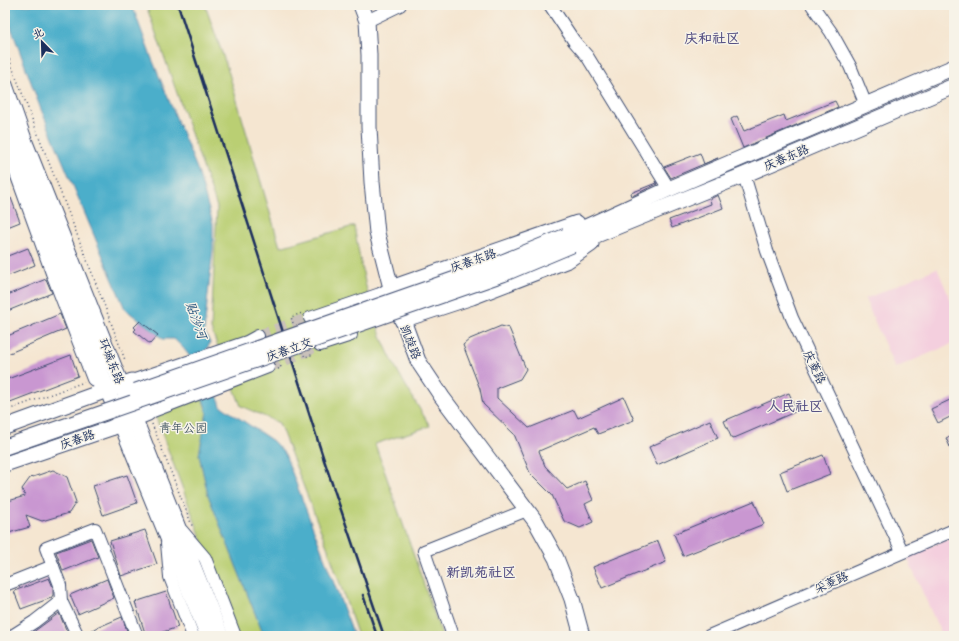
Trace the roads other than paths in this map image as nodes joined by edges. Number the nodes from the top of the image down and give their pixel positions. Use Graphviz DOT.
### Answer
graph roads {
  1 [pos="361,5"];
  2 [pos="400,5"];
  3 [pos="550,5"];
  4 [pos="812,5"];
  5 [pos="367,21"];
  6 [pos="954,67"];
  7 [pos="5,85"];
  8 [pos="954,86"];
  9 [pos="866,105"];
  10 [pos="6,125"];
  11 [pos="5,143"];
  12 [pos="744,175"];
  13 [pos="669,189"];
  14 [pos="624,210"];
  15 [pos="617,227"];
  16 [pos="569,241"];
  17 [pos="391,288"];
  18 [pos="310,318"];
  19 [pos="402,320"];
  20 [pos="258,336"];
  21 [pos="320,345"];
  22 [pos="268,367"];
  23 [pos="120,385"];
  24 [pos="142,416"];
  25 [pos="121,423"];
  26 [pos="5,427"];
  27 [pos="5,439"];
  28 [pos="5,447"];
  29 [pos="5,464"];
  30 [pos="527,510"];
  31 [pos="171,529"];
  32 [pos="954,530"];
  33 [pos="902,551"];
  34 [pos="53,566"];
  35 [pos="5,585"];
  36 [pos="61,601"];
  37 [pos="12,636"];
  38 [pos="78,636"];
  39 [pos="138,636"];
  40 [pos="193,636"];
  41 [pos="208,636"];
  42 [pos="221,636"];
  43 [pos="235,636"];
  44 [pos="453,636"];
  45 [pos="582,636"];
  46 [pos="709,636"];
  1 -- 5 [label="main road, 凯旋路"];
  2 -- 5 [label="street"];
  3 -- 13 [label="street"];
  4 -- 9 [label="street"];
  5 -- 17 [label="main road, 凯旋路"];
  6 -- 9 [label="main road, 庆春东路"];
  7 -- 23 [label="main road, 环城东路"];
  8 -- 12 [label="main road, 庆春东路"];
  9 -- 13 [label="main road, 庆春东路"];
  10 -- 23 [label="main road, 环城东路"];
  11 -- 23 [label="street, 环城东路"];
  12 -- 15 [label="main road, 庆春东路"];
  12 -- 33 [label="street, 庆菱路"];
  13 -- 14 [label="main road, 庆春东路"];
  14 -- 16 [label="main road, 庆春东路"];
  14 -- 17 [label="main road, 庆春东路"];
  15 -- 16 [label="main road, 庆春东路"];
  15 -- 19 [label="main road, 庆春东路"];
  16 -- 27 [label="main road, 庆春立交, bridge"];
  16 -- 28 [label="main road, 庆春立交, bridge"];
  17 -- 18 [label="street"];
  17 -- 19 [label="main road, 凯旋路"];
  19 -- 21 [label="street"];
  19 -- 30 [label="main road, 凯旋路"];
  20 -- 23 [label="street"];
  22 -- 24 [label="street"];
  23 -- 24 [label="main road, 环城东路"];
  23 -- 25 [label="main road, 环城东路"];
  23 -- 26 [label="main road"];
  24 -- 25 [label="main road, 庆春路"];
  24 -- 31 [label="main road, 环城东路"];
  25 -- 29 [label="main road, 庆春路"];
  25 -- 31 [label="main road, 环城东路"];
  30 -- 44 [label="street"];
  30 -- 45 [label="main road, 凯旋路"];
  31 -- 40 [label="street, 环城东路"];
  31 -- 41 [label="main road, 环城东路"];
  31 -- 42 [label="main road, 环城东路"];
  31 -- 43 [label="street"];
  32 -- 33 [label="street, 采菱路"];
  33 -- 46 [label="street, 采菱路"];
  34 -- 35 [label="street"];
  34 -- 36 [label="street"];
  34 -- 39 [label="street"];
  36 -- 37 [label="street"];
  36 -- 38 [label="street"];
}
